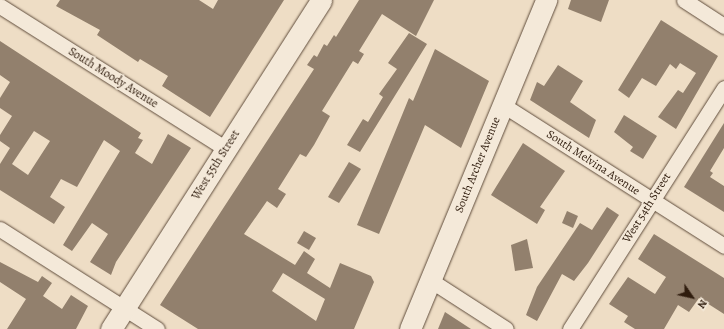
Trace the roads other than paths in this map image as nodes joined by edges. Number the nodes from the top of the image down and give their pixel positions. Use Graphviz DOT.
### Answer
graph roads {
  1 [pos="321,0"];
  2 [pos="546,0"];
  3 [pos="684,0"];
  4 [pos="0,6"];
  5 [pos="724,26"];
  6 [pos="724,88"];
  7 [pos="503,105"];
  8 [pos="226,150"];
  9 [pos="652,200"];
  10 [pos="0,229"];
  11 [pos="724,246"];
  12 [pos="430,280"];
  13 [pos="125,308"];
  14 [pos="112,329"];
  15 [pos="157,329"];
  16 [pos="410,329"];
  17 [pos="506,329"];
  18 [pos="570,329"];
  1 -- 8 [label="main road, West 55th Street"];
  2 -- 7 [label="main road, South Archer Avenue"];
  3 -- 5 [label="street"];
  4 -- 8 [label="street, South Moody Avenue"];
  6 -- 9 [label="street, West 54th Street"];
  7 -- 9 [label="street, South Melvina Avenue"];
  7 -- 12 [label="main road, South Archer Avenue"];
  8 -- 13 [label="main road, West 55th Street"];
  9 -- 11 [label="street, South Melvina Avenue"];
  9 -- 18 [label="street, West 54th Street"];
  10 -- 13 [label="street"];
  12 -- 16 [label="main road, South Archer Avenue"];
  12 -- 17 [label="street"];
  13 -- 14 [label="main road, West 55th Street"];
  13 -- 15 [label="street"];
}
